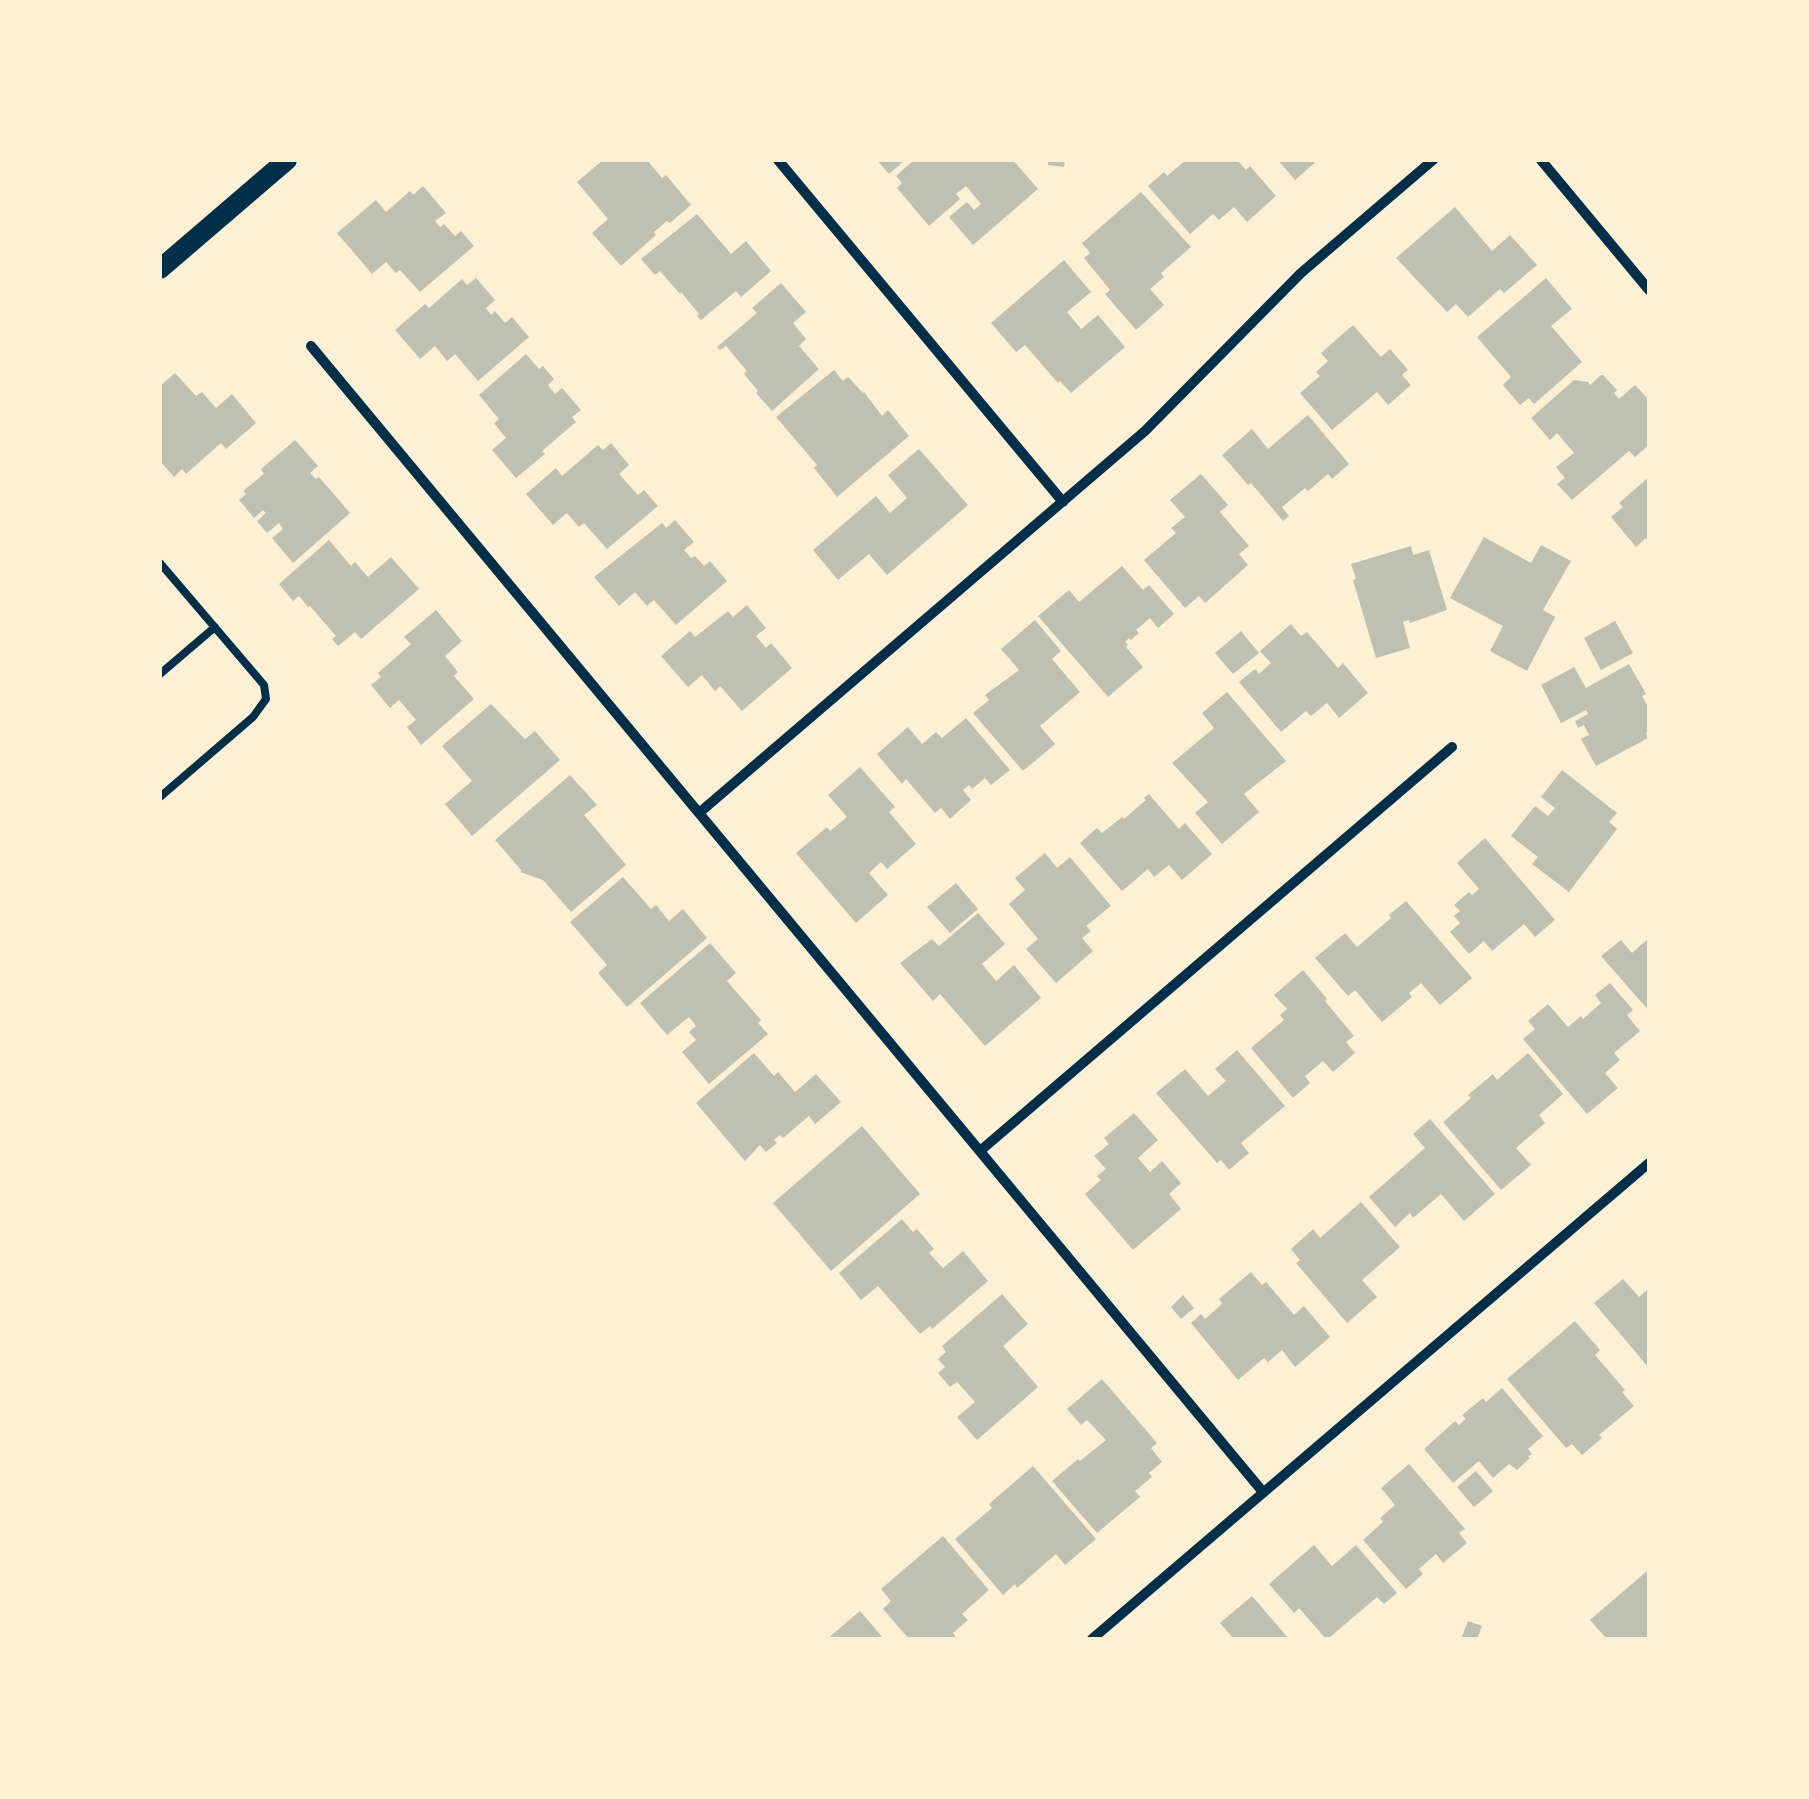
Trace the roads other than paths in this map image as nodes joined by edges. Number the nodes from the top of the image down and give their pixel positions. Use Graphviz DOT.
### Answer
graph roads {
  1 [pos="287,160"];
  2 [pos="778,160"];
  3 [pos="1433,160"];
  4 [pos="1541,160"];
  5 [pos="160,269"];
  6 [pos="1649,290"];
  7 [pos="311,346"];
  8 [pos="1063,502"];
  9 [pos="160,562"];
  10 [pos="215,627"];
  11 [pos="160,674"];
  12 [pos="1452,748"];
  13 [pos="160,797"];
  14 [pos="699,813"];
  15 [pos="980,1151"];
  16 [pos="1649,1163"];
  17 [pos="1264,1492"];
  18 [pos="1092,1639"];
  1 -- 5 [label="main road"];
  2 -- 8 [label="street"];
  3 -- 8 [label="street"];
  4 -- 6 [label="street"];
  7 -- 14 [label="street"];
  8 -- 14 [label="street"];
  9 -- 10 [label="lane"];
  10 -- 11 [label="lane"];
  10 -- 13 [label="lane"];
  12 -- 15 [label="street"];
  14 -- 15 [label="street"];
  15 -- 17 [label="street"];
  16 -- 17 [label="street"];
  17 -- 18 [label="street"];
}
